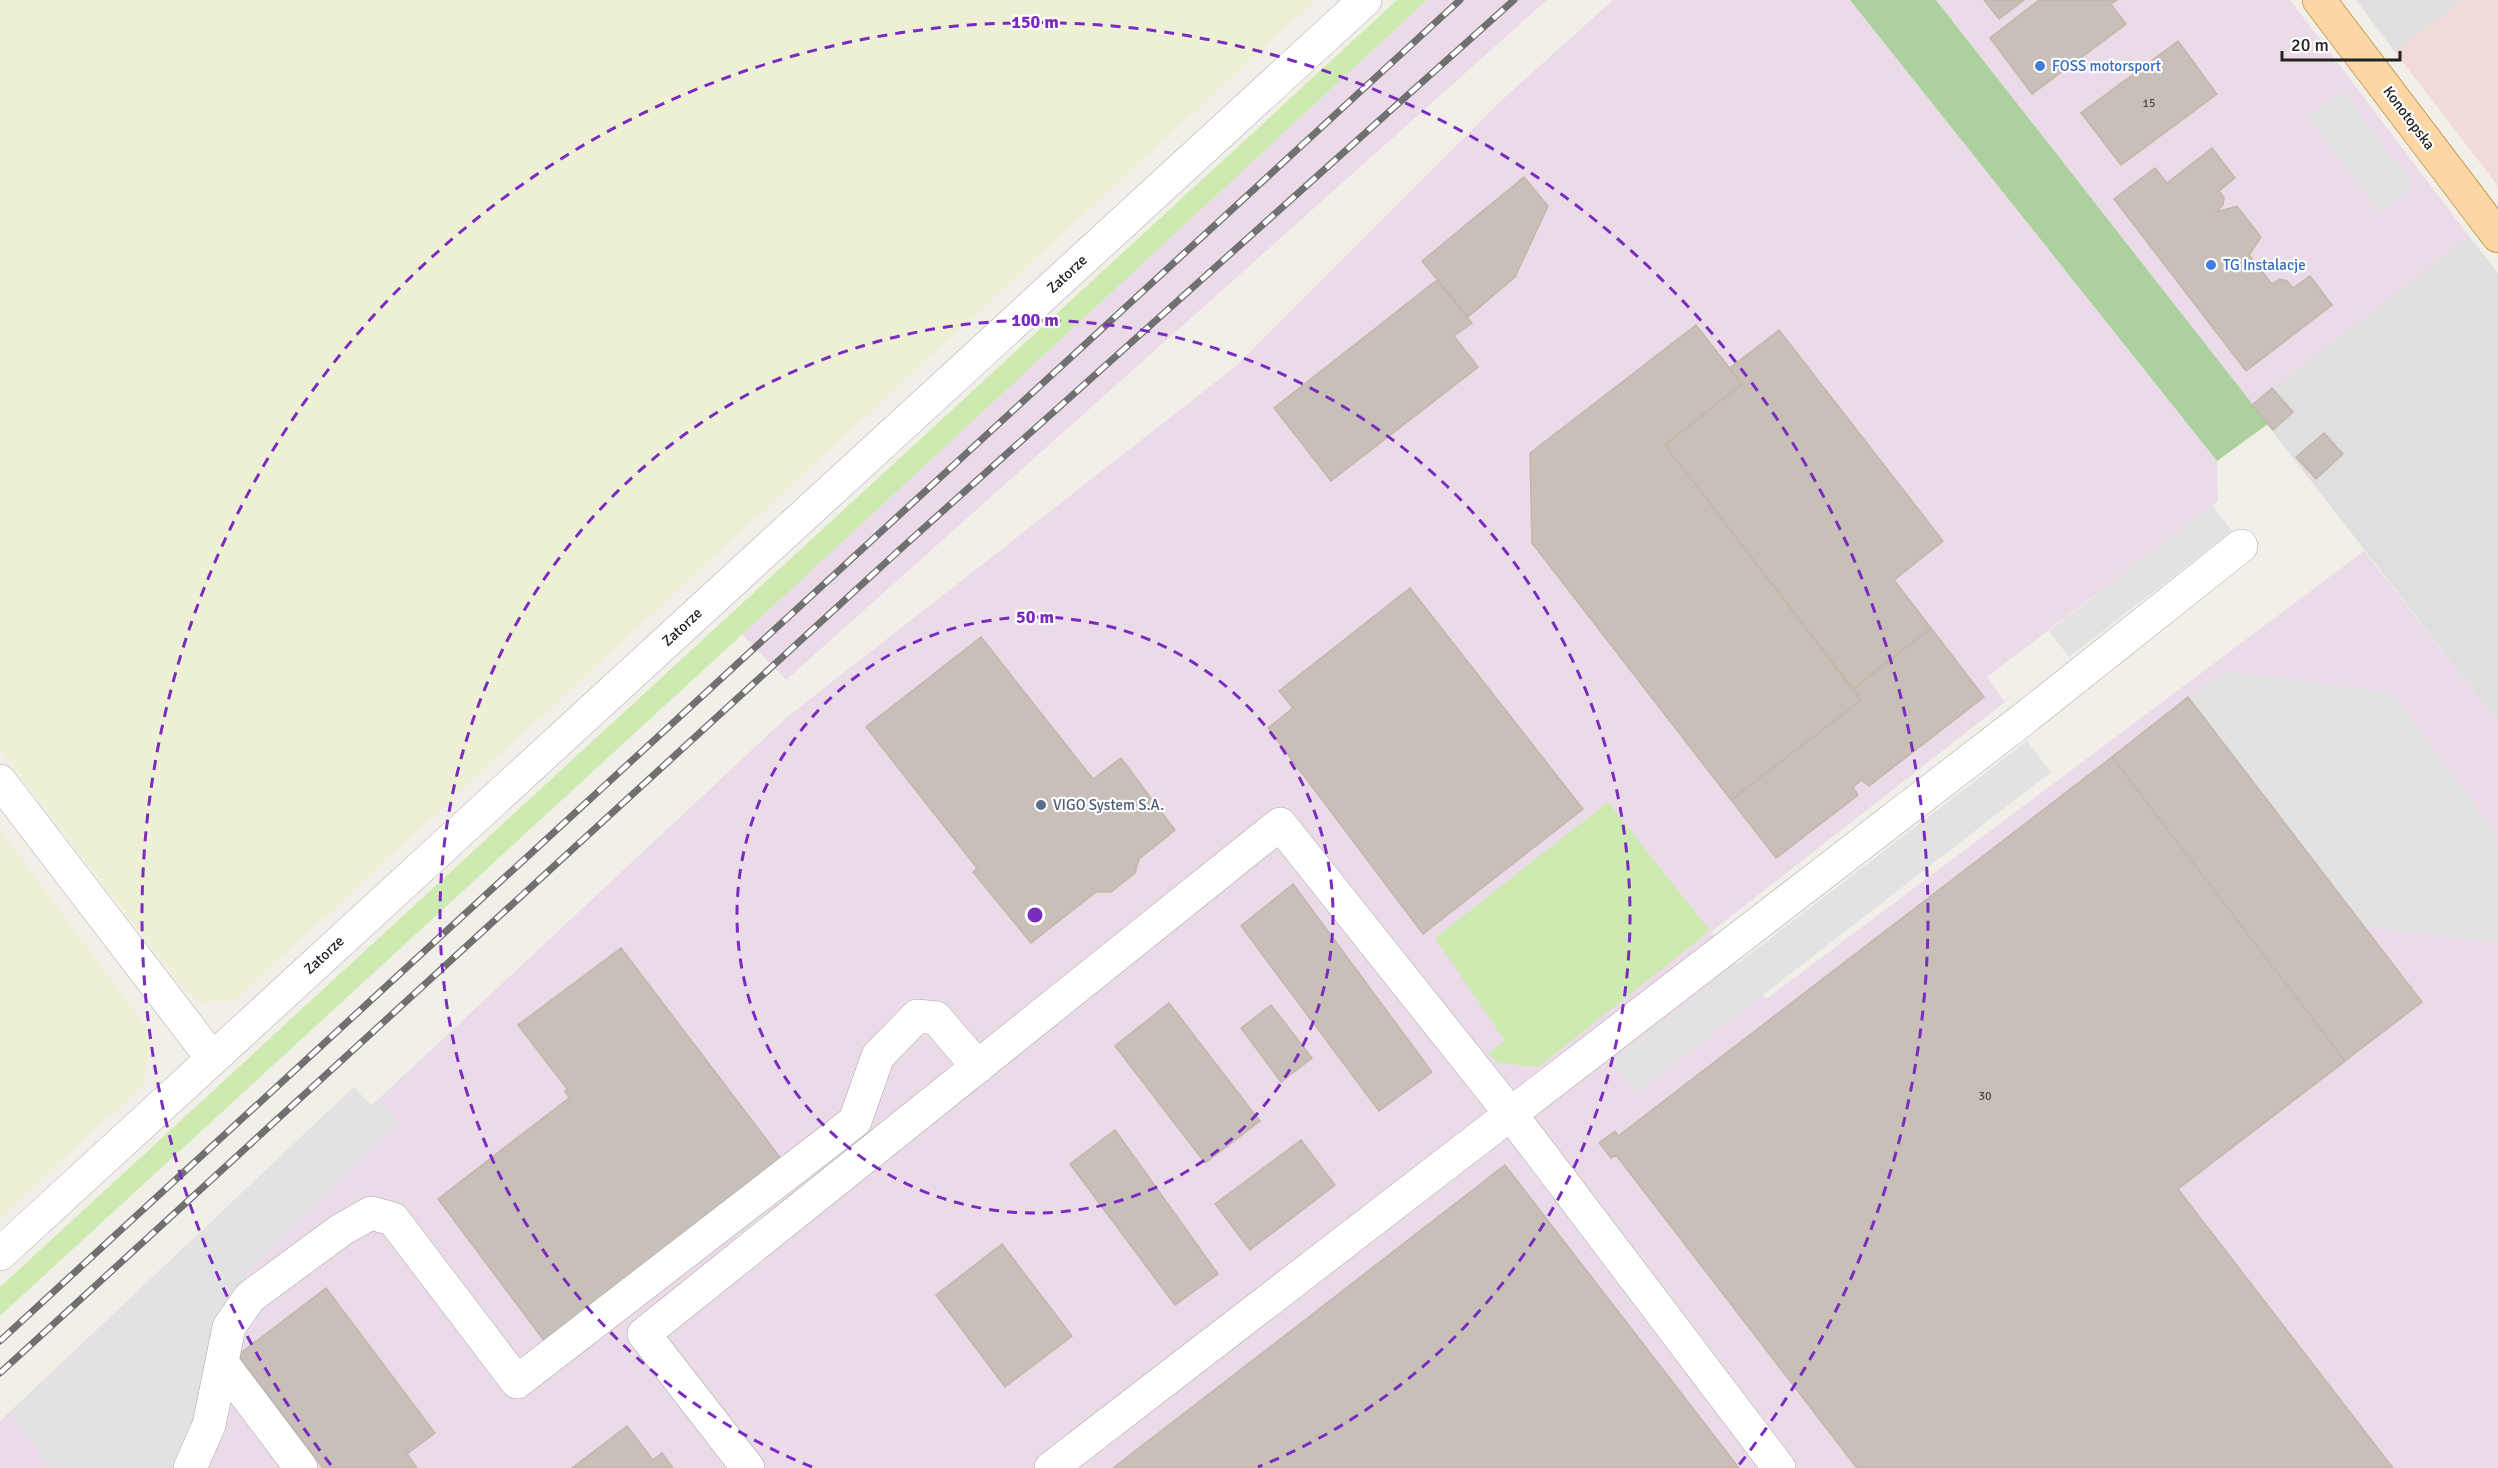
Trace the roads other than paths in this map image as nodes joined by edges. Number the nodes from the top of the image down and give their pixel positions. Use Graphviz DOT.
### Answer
graph roads {
  1 [pos="1365,0"];
  2 [pos="2319,0"];
  3 [pos="2498,236"];
  4 [pos="2241,546"];
  5 [pos="0,781"];
  6 [pos="212,1058"];
  7 [pos="978,1066"];
  8 [pos="1510,1113"];
  9 [pos="0,1254"];
  10 [pos="222,1363"];
  11 [pos="1056,1466"];
  12 [pos="190,1468"];
  13 [pos="301,1468"];
  14 [pos="748,1468"];
  15 [pos="1779,1468"];
  1 -- 6 [label="street, Zatorze"];
  2 -- 3 [label="main road, Konotopska"];
  4 -- 8 [label="street"];
  5 -- 6 [label="street"];
  6 -- 9 [label="street, Zatorze"];
  7 -- 8 [label="street"];
  7 -- 10 [label="street"];
  7 -- 14 [label="street"];
  8 -- 11 [label="street"];
  8 -- 15 [label="street"];
  10 -- 12 [label="street"];
  10 -- 13 [label="street"];
}
